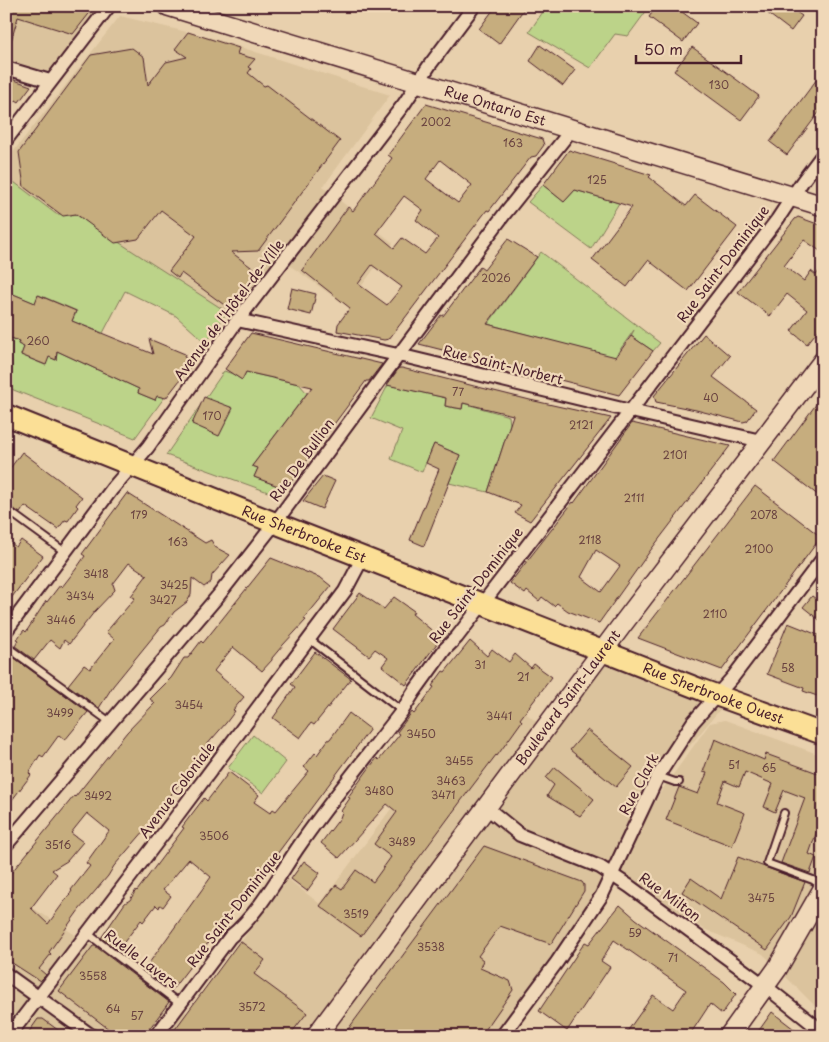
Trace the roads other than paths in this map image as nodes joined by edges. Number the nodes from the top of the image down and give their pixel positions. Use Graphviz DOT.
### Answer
graph roads {
  1 [pos="109,6"];
  2 [pos="168,6"];
  3 [pos="474,6"];
  4 [pos="6,68"];
  5 [pos="50,81"];
  6 [pos="418,83"];
  7 [pos="572,129"];
  8 [pos="6,140"];
  9 [pos="823,154"];
  10 [pos="792,196"];
  11 [pos="823,206"];
  12 [pos="238,320"];
  13 [pos="399,355"];
  14 [pos="823,361"];
  15 [pos="630,410"];
  16 [pos="6,415"];
  17 [pos="761,441"];
  18 [pos="132,466"];
  19 [pos="6,509"];
  20 [pos="275,523"];
  21 [pos="65,552"];
  22 [pos="363,557"];
  23 [pos="823,558"];
  24 [pos="482,603"];
  25 [pos="6,631"];
  26 [pos="309,639"];
  27 [pos="6,646"];
  28 [pos="604,650"];
  29 [pos="717,695"];
  30 [pos="402,711"];
  31 [pos="110,722"];
  32 [pos="823,734"];
  33 [pos="658,776"];
  34 [pos="679,782"];
  35 [pos="487,808"];
  36 [pos="784,813"];
  37 [pos="6,845"];
  38 [pos="612,874"];
  39 [pos="823,888"];
  40 [pos="87,933"];
  41 [pos="6,974"];
  42 [pos="765,986"];
  43 [pos="38,997"];
  44 [pos="180,1004"];
  45 [pos="823,1032"];
  46 [pos="9,1036"];
  47 [pos="92,1036"];
  48 [pos="156,1036"];
  49 [pos="316,1036"];
  50 [pos="502,1036"];
  51 [pos="729,1036"];
  1 -- 5 [label="street"];
  2 -- 6 [label="main road, Rue Ontario Est"];
  3 -- 6 [label="street, Avenue de l'Hôtel-de-Ville"];
  4 -- 5 [label="street"];
  5 -- 8 [label="street"];
  6 -- 7 [label="main road, Rue Ontario Est"];
  6 -- 12 [label="street, Avenue de l'Hôtel-de-Ville"];
  7 -- 10 [label="main road, Rue Ontario Est"];
  7 -- 13 [label="street, Rue De Bullion"];
  9 -- 10 [label="street, Rue Saint-Dominique"];
  10 -- 11 [label="main road, Rue Ontario Est"];
  10 -- 15 [label="street, Rue Saint-Dominique"];
  12 -- 13 [label="street, Rue Saint-Norbert"];
  12 -- 18 [label="street, Avenue de l'Hôtel-de-Ville"];
  13 -- 15 [label="street, Rue Saint-Norbert"];
  13 -- 20 [label="street, Rue De Bullion"];
  14 -- 17 [label="main road, Boulevard Saint-Laurent"];
  15 -- 17 [label="street, Rue Saint-Norbert"];
  15 -- 24 [label="street, Rue Saint-Dominique"];
  16 -- 18 [label="main road, Rue Sherbrooke Est"];
  17 -- 28 [label="main road, Boulevard Saint-Laurent"];
  18 -- 20 [label="main road, Rue Sherbrooke Est"];
  18 -- 21 [label="street, Avenue de l'Hôtel-de-Ville"];
  19 -- 21 [label="lane"];
  20 -- 22 [label="main road, Rue Sherbrooke Est"];
  20 -- 31 [label="street, Rue De Bullion"];
  21 -- 25 [label="street, Avenue de l'Hôtel-de-Ville"];
  22 -- 24 [label="main road, Rue Sherbrooke Est"];
  22 -- 26 [label="street, Avenue Coloniale"];
  23 -- 29 [label="street, Rue Clark"];
  24 -- 28 [label="main road, Rue Sherbrooke Est"];
  24 -- 30 [label="street, Rue Saint-Dominique"];
  26 -- 30 [label="lane"];
  26 -- 40 [label="street, Avenue Coloniale"];
  27 -- 31 [label="lane"];
  28 -- 29 [label="main road, Rue Sherbrooke Ouest"];
  28 -- 35 [label="main road, Boulevard Saint-Laurent"];
  29 -- 32 [label="main road, Rue Sherbrooke Ouest"];
  29 -- 33 [label="street, Rue Clark"];
  30 -- 44 [label="street, Rue Saint-Dominique"];
  31 -- 37 [label="street, Rue De Bullion"];
  33 -- 34 [label="lane"];
  33 -- 38 [label="street, Rue Clark"];
  35 -- 38 [label="street, Rue Milton"];
  35 -- 49 [label="main road, Boulevard Saint-Laurent"];
  36 -- 39 [label="lane"];
  38 -- 42 [label="street, Rue Milton"];
  38 -- 50 [label="street, Rue Clark"];
  39 -- 42 [label="main road"];
  40 -- 43 [label="street, Avenue Coloniale"];
  40 -- 44 [label="lane, Ruelle Lavers"];
  41 -- 43 [label="street"];
  42 -- 45 [label="street, Rue Milton"];
  42 -- 51 [label="main road"];
  43 -- 46 [label="street, Avenue Coloniale"];
  43 -- 47 [label="street"];
  44 -- 48 [label="street, Rue Saint-Dominique"];
}
